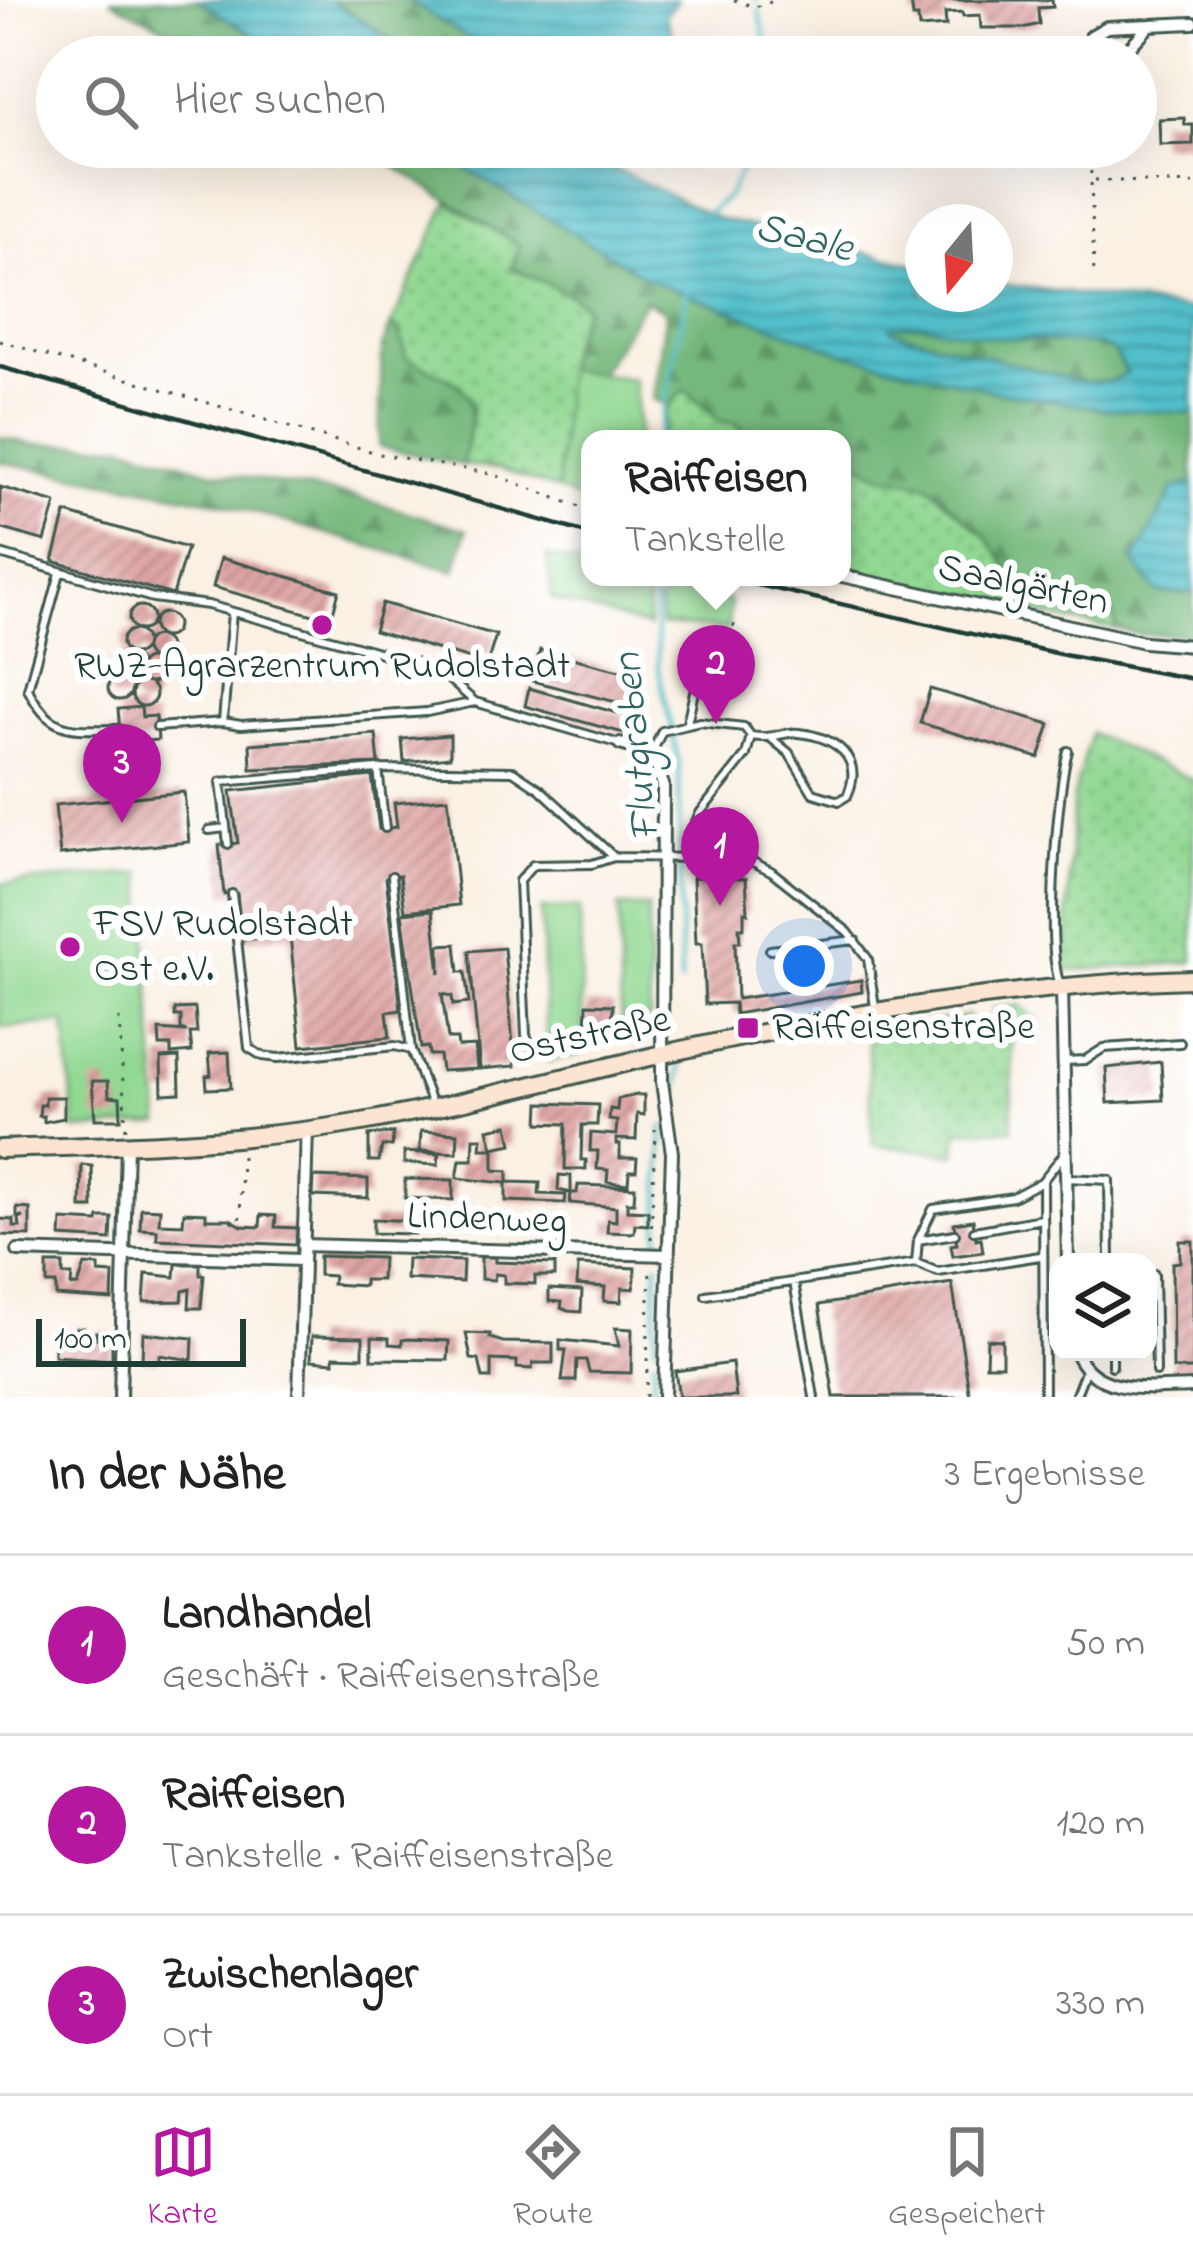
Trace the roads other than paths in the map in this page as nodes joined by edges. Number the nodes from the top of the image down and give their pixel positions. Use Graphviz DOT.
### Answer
graph roads {
  1 [pos="1193,22"];
  2 [pos="1150,25"];
  3 [pos="1091,36"];
  4 [pos="1140,36"];
  5 [pos="0,554"];
  6 [pos="61,572"];
  7 [pos="851,578"];
  8 [pos="232,612"];
  9 [pos="1193,646"];
  10 [pos="696,683"];
  11 [pos="475,702"];
  12 [pos="224,722"];
  13 [pos="687,723"];
  14 [pos="157,727"];
  15 [pos="119,729"];
  16 [pos="752,736"];
  17 [pos="772,740"];
  18 [pos="620,744"];
  19 [pos="1068,751"];
  20 [pos="652,753"];
  21 [pos="378,770"];
  22 [pos="226,828"];
  23 [pos="385,828"];
  24 [pos="208,830"];
  25 [pos="228,844"];
  26 [pos="614,857"];
  27 [pos="695,858"];
  28 [pos="668,859"];
  29 [pos="392,876"];
  30 [pos="232,894"];
  31 [pos="855,940"];
  32 [pos="770,950"];
  33 [pos="1193,979"];
  34 [pos="1062,987"];
  35 [pos="875,1015"];
  36 [pos="1180,1043"];
  37 [pos="533,1050"];
  38 [pos="411,1051"];
  39 [pos="662,1054"];
  40 [pos="1064,1060"];
  41 [pos="433,1108"];
  42 [pos="307,1130"];
  43 [pos="127,1144"];
  44 [pos="0,1148"];
  45 [pos="1066,1151"];
  46 [pos="1066,1178"];
  47 [pos="1043,1181"];
  48 [pos="1042,1219"];
  49 [pos="974,1232"];
  50 [pos="955,1234"];
  51 [pos="919,1240"];
  52 [pos="303,1245"];
  53 [pos="18,1251"];
  54 [pos="124,1253"];
  55 [pos="1068,1253"];
  56 [pos="1110,1253"];
  57 [pos="669,1255"];
  58 [pos="1040,1256"];
  59 [pos="302,1260"];
  60 [pos="916,1263"];
  61 [pos="794,1282"];
  62 [pos="706,1295"];
  63 [pos="1081,1361"];
  64 [pos="1112,1361"];
  65 [pos="1156,1361"];
  66 [pos="1112,1366"];
  67 [pos="1086,1369"];
  68 [pos="1156,1372"];
  69 [pos="1193,1387"];
  70 [pos="120,1397"];
  71 [pos="299,1397"];
  72 [pos="664,1397"];
  73 [pos="814,1397"];
  74 [pos="1045,1397"];
  75 [pos="1075,1397"];
  1 -- 2 [label="street"];
  2 -- 3 [label="street"];
  2 -- 4 [label="street"];
  5 -- 6 [label="lane"];
  6 -- 8 [label="lane"];
  6 -- 15 [label="lane"];
  7 -- 9 [label="street, Saalgärten"];
  8 -- 11 [label="lane"];
  8 -- 12 [label="lane"];
  10 -- 13 [label="lane"];
  11 -- 12 [label="lane"];
  11 -- 18 [label="lane"];
  12 -- 14 [label="lane"];
  13 -- 16 [label="lane"];
  13 -- 20 [label="lane"];
  16 -- 17 [label="lane"];
  16 -- 27 [label="lane"];
  17 -- 17 [label="lane"];
  18 -- 20 [label="street"];
  19 -- 34 [label="lane"];
  20 -- 28 [label="street"];
  21 -- 22 [label="lane"];
  21 -- 23 [label="lane"];
  21 -- 26 [label="lane"];
  22 -- 24 [label="lane"];
  22 -- 25 [label="lane"];
  26 -- 28 [label="lane"];
  26 -- 37 [label="lane"];
  27 -- 28 [label="lane"];
  27 -- 31 [label="lane"];
  28 -- 39 [label="street"];
  29 -- 38 [label="lane"];
  30 -- 38 [label="lane"];
  31 -- 32 [label="lane"];
  31 -- 35 [label="lane"];
  33 -- 34 [label="street, Oststraße"];
  34 -- 35 [label="street, Oststraße"];
  34 -- 40 [label="street"];
  35 -- 39 [label="street, Oststraße"];
  36 -- 40 [label="lane"];
  38 -- 41 [label="lane"];
  39 -- 41 [label="street, Oststraße"];
  39 -- 57 [label="street"];
  40 -- 45 [label="street"];
  41 -- 42 [label="street, Oststraße"];
  42 -- 43 [label="street, Oststraße"];
  42 -- 52 [label="street"];
  43 -- 44 [label="street, Oststraße"];
  43 -- 54 [label="street"];
  45 -- 46 [label="street"];
  45 -- 47 [label="lane"];
  46 -- 55 [label="street"];
  46 -- 56 [label="lane"];
  47 -- 48 [label="lane"];
  47 -- 51 [label="lane"];
  48 -- 49 [label="lane"];
  48 -- 58 [label="lane"];
  50 -- 51 [label="lane"];
  51 -- 60 [label="lane"];
  52 -- 57 [label="street, Lindenweg"];
  52 -- 59 [label="street"];
  53 -- 54 [label="street"];
  54 -- 59 [label="street"];
  54 -- 70 [label="street"];
  57 -- 72 [label="street"];
  58 -- 60 [label="lane"];
  58 -- 74 [label="lane"];
  59 -- 71 [label="street"];
  60 -- 61 [label="lane"];
  61 -- 62 [label="lane"];
  61 -- 73 [label="lane"];
  63 -- 67 [label="street"];
  64 -- 66 [label="lane"];
  65 -- 68 [label="lane"];
  67 -- 69 [label="street"];
  67 -- 75 [label="lane"];
}
